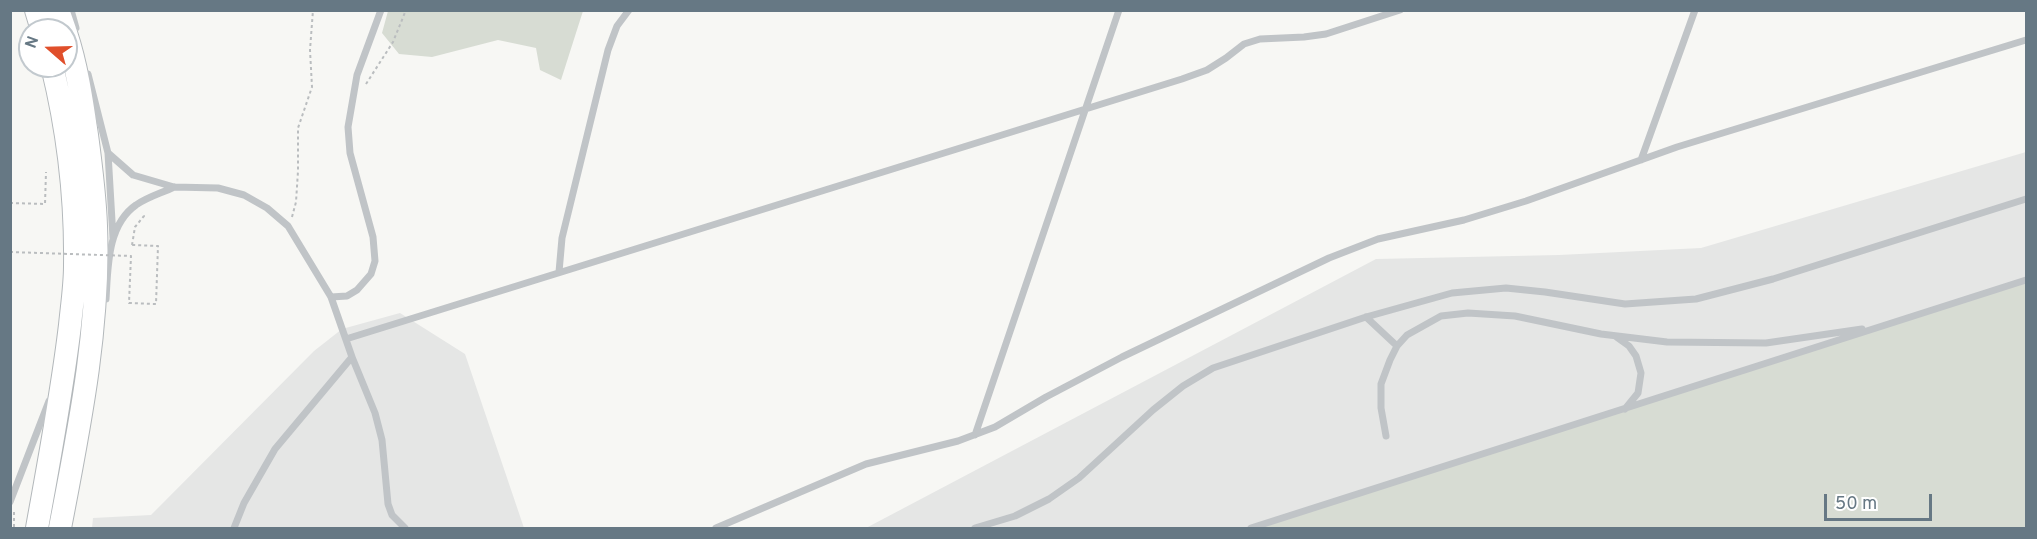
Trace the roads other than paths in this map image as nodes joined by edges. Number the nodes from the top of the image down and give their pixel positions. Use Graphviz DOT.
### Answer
graph roads {
  1 [pos="381,10"];
  2 [pos="629,10"];
  3 [pos="1119,10"];
  4 [pos="1400,10"];
  5 [pos="1695,10"];
  6 [pos="2026,40"];
  7 [pos="86,66"];
  8 [pos="55,78"];
  9 [pos="78,78"];
  10 [pos="1084,109"];
  11 [pos="108,153"];
  12 [pos="1641,160"];
  13 [pos="174,188"];
  14 [pos="2026,199"];
  15 [pos="113,238"];
  16 [pos="559,272"];
  17 [pos="2026,280"];
  18 [pos="331,297"];
  19 [pos="105,308"];
  20 [pos="1366,317"];
  21 [pos="1882,326"];
  22 [pos="1613,335"];
  23 [pos="346,339"];
  24 [pos="1397,346"];
  25 [pos="352,357"];
  26 [pos="65,369"];
  27 [pos="93,388"];
  28 [pos="1625,409"];
  29 [pos="975,435"];
  30 [pos="1386,436"];
  31 [pos="76,443"];
  32 [pos="10,502"];
  33 [pos="38,528"];
  34 [pos="60,528"];
  35 [pos="234,528"];
  36 [pos="405,528"];
  37 [pos="716,528"];
  38 [pos="975,528"];
  39 [pos="1251,528"];
  1 -- 18 [label="lane"];
  2 -- 16 [label="lane"];
  3 -- 10 [label="lane"];
  4 -- 10 [label="lane"];
  5 -- 12 [label="lane"];
  6 -- 12 [label="lane"];
  7 -- 11 [label="lane"];
  8 -- 26 [label="main road"];
  9 -- 31 [label="main road"];
  10 -- 16 [label="lane"];
  10 -- 29 [label="lane"];
  11 -- 13 [label="lane"];
  11 -- 15 [label="lane"];
  12 -- 29 [label="lane"];
  13 -- 15 [label="lane"];
  13 -- 18 [label="lane"];
  14 -- 20 [label="lane"];
  15 -- 19 [label="lane"];
  16 -- 23 [label="lane"];
  17 -- 21 [label="lane"];
  18 -- 23 [label="lane"];
  20 -- 24 [label="lane"];
  20 -- 38 [label="lane"];
  21 -- 22 [label="lane"];
  21 -- 28 [label="lane"];
  22 -- 24 [label="lane"];
  22 -- 28 [label="lane"];
  23 -- 25 [label="lane"];
  24 -- 30 [label="lane"];
  25 -- 35 [label="lane"];
  25 -- 36 [label="lane"];
  26 -- 32 [label="lane"];
  26 -- 33 [label="main road"];
  27 -- 31 [label="lane"];
  28 -- 39 [label="lane"];
  29 -- 37 [label="lane"];
  31 -- 34 [label="main road"];
}
